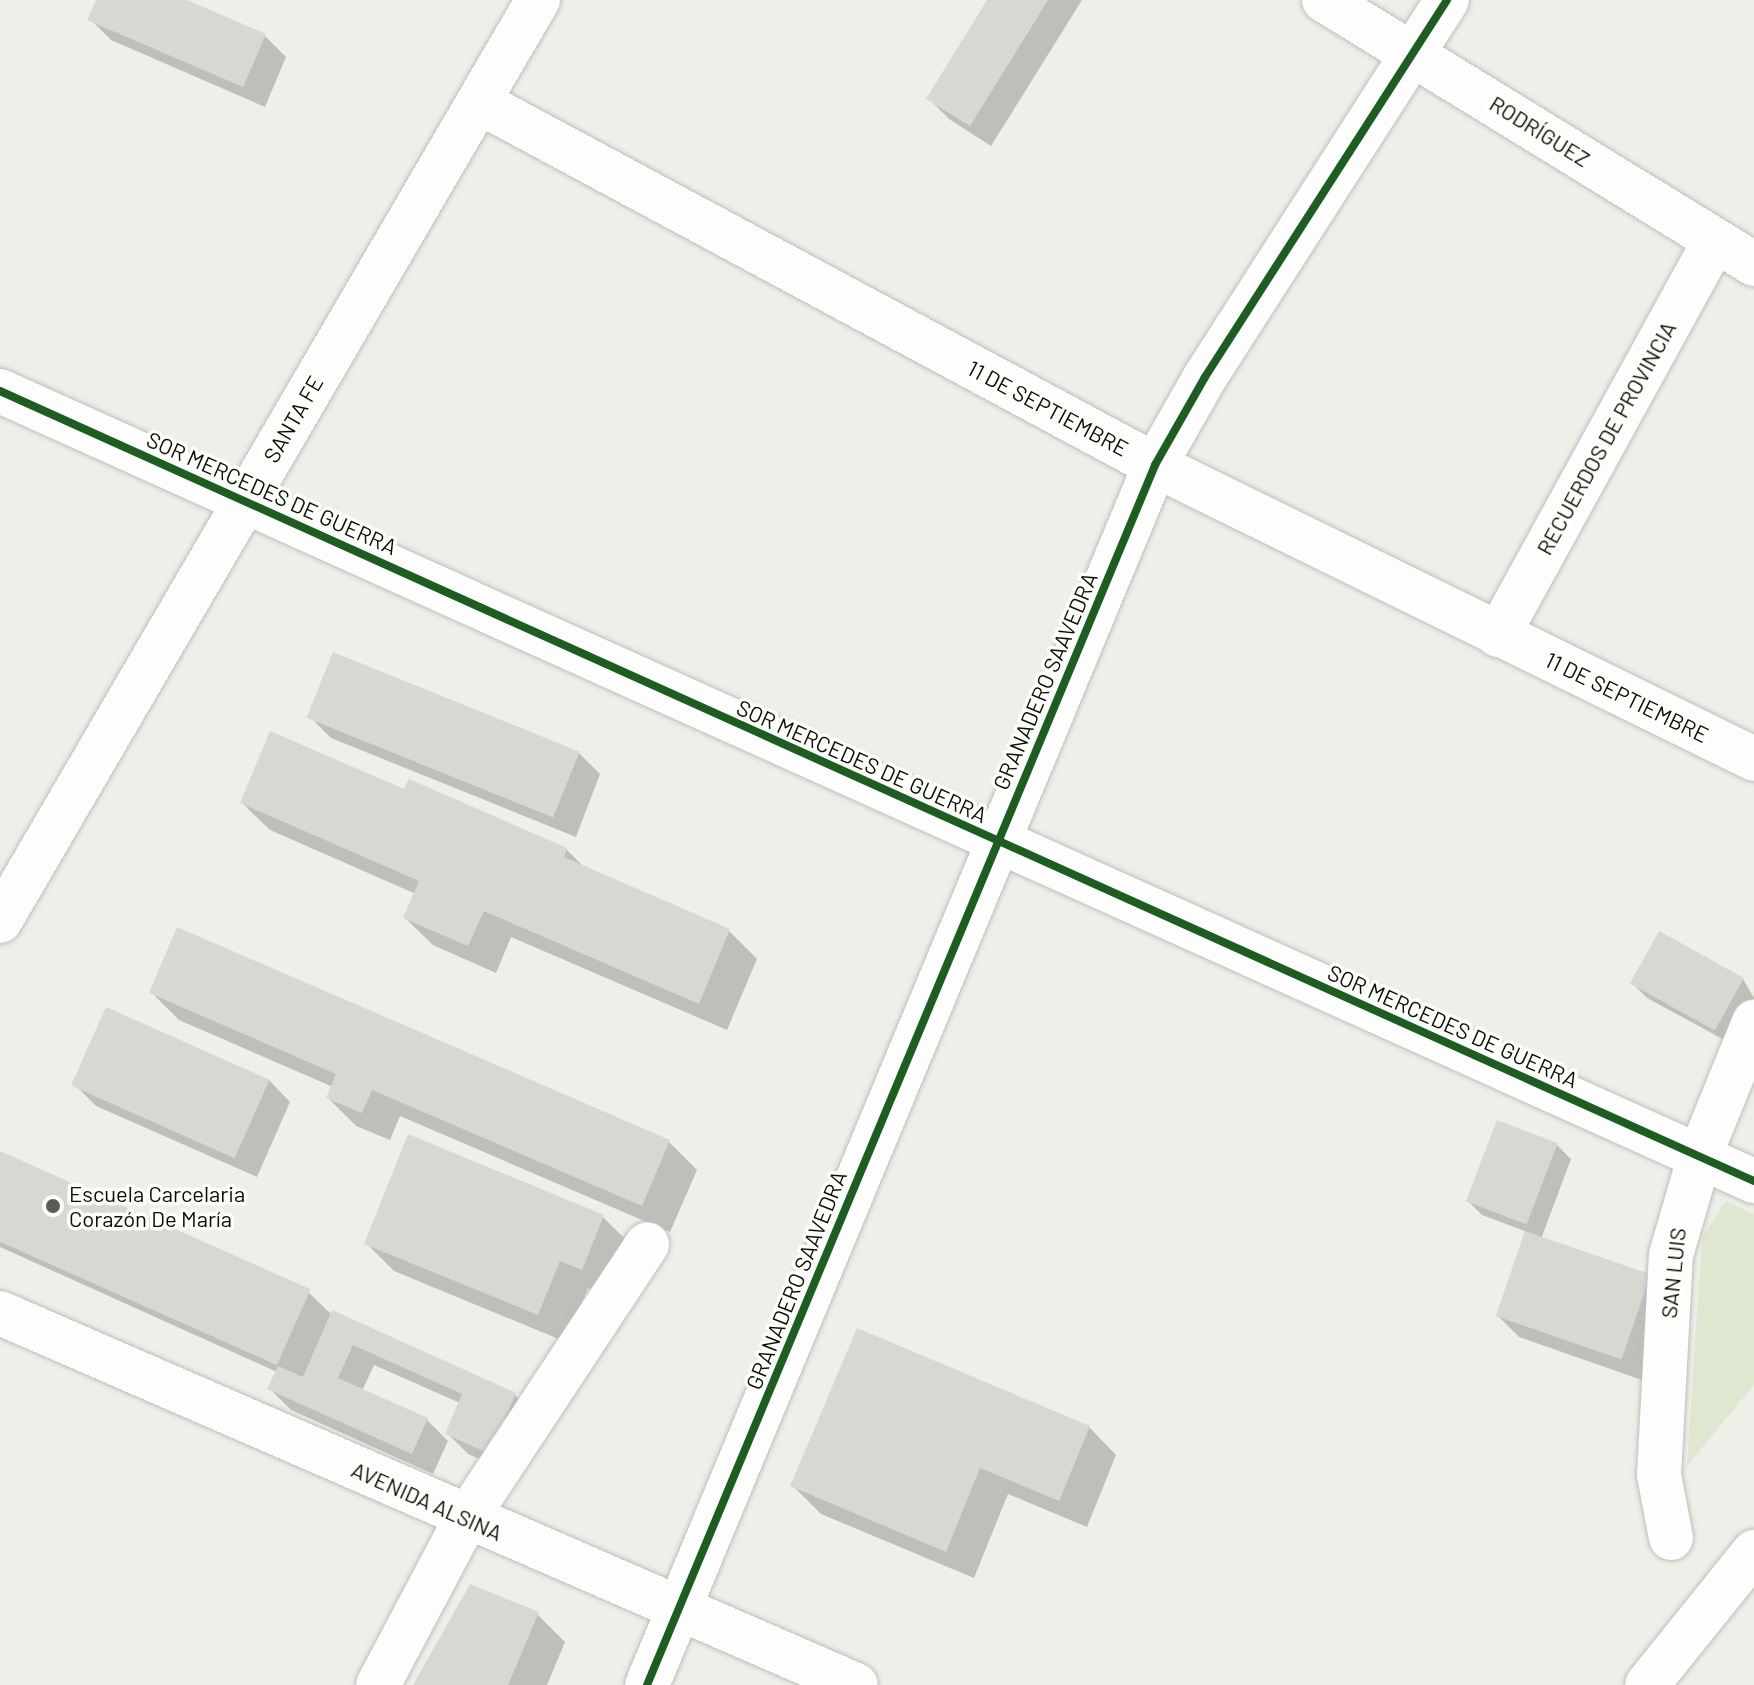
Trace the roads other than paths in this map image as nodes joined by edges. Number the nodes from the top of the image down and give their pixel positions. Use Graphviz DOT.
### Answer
graph roads {
  1 [pos="538,0"];
  2 [pos="1447,0"];
  3 [pos="1334,3"];
  4 [pos="1412,51"];
  5 [pos="479,102"];
  6 [pos="1715,241"];
  7 [pos="1754,264"];
  8 [pos="0,391"];
  9 [pos="1155,465"];
  10 [pos="245,501"];
  11 [pos="1498,635"];
  12 [pos="1754,759"];
  13 [pos="996,842"];
  14 [pos="0,921"];
  15 [pos="1754,1022"];
  16 [pos="1700,1155"];
  17 [pos="1754,1181"];
  18 [pos="647,1244"];
  19 [pos="0,1313"];
  20 [pos="466,1519"];
  21 [pos="1671,1538"];
  22 [pos="1754,1552"];
  23 [pos="680,1609"];
  24 [pos="378,1685"];
  25 [pos="647,1685"];
  26 [pos="856,1685"];
  27 [pos="1647,1685"];
  1 -- 5 [label="street, SANTA FE"];
  2 -- 4 [label="street, GRANADERO SAAVEDRA"];
  3 -- 4 [label="street, RODRÍGUEZ"];
  4 -- 6 [label="street, RODRÍGUEZ"];
  4 -- 9 [label="street, GRANADERO SAAVEDRA"];
  5 -- 9 [label="street, 11 DE SEPTIEMBRE"];
  5 -- 10 [label="street, SANTA FE"];
  6 -- 7 [label="street, RODRÍGUEZ"];
  6 -- 11 [label="street, RECUERDOS DE PROVINCIA"];
  8 -- 10 [label="street, SOR MERCEDES DE GUERRA"];
  9 -- 11 [label="street, 11 DE SEPTIEMBRE"];
  9 -- 13 [label="street, GRANADERO SAAVEDRA"];
  10 -- 13 [label="street, SOR MERCEDES DE GUERRA"];
  10 -- 14 [label="street, SANTA FE"];
  11 -- 12 [label="street, 11 DE SEPTIEMBRE"];
  13 -- 16 [label="street, SOR MERCEDES DE GUERRA"];
  13 -- 23 [label="street, GRANADERO SAAVEDRA"];
  15 -- 16 [label="street, SAN LUIS"];
  16 -- 17 [label="street, SOR MERCEDES DE GUERRA"];
  16 -- 21 [label="street, SAN LUIS"];
  18 -- 20 [label="street"];
  19 -- 20 [label="street, AVENIDA ALSINA"];
  20 -- 23 [label="street, AVENIDA ALSINA"];
  20 -- 24 [label="street"];
  22 -- 27 [label="street"];
  23 -- 25 [label="street, GRANADERO SAAVEDRA"];
  23 -- 26 [label="street, AVENIDA ALSINA"];
}
